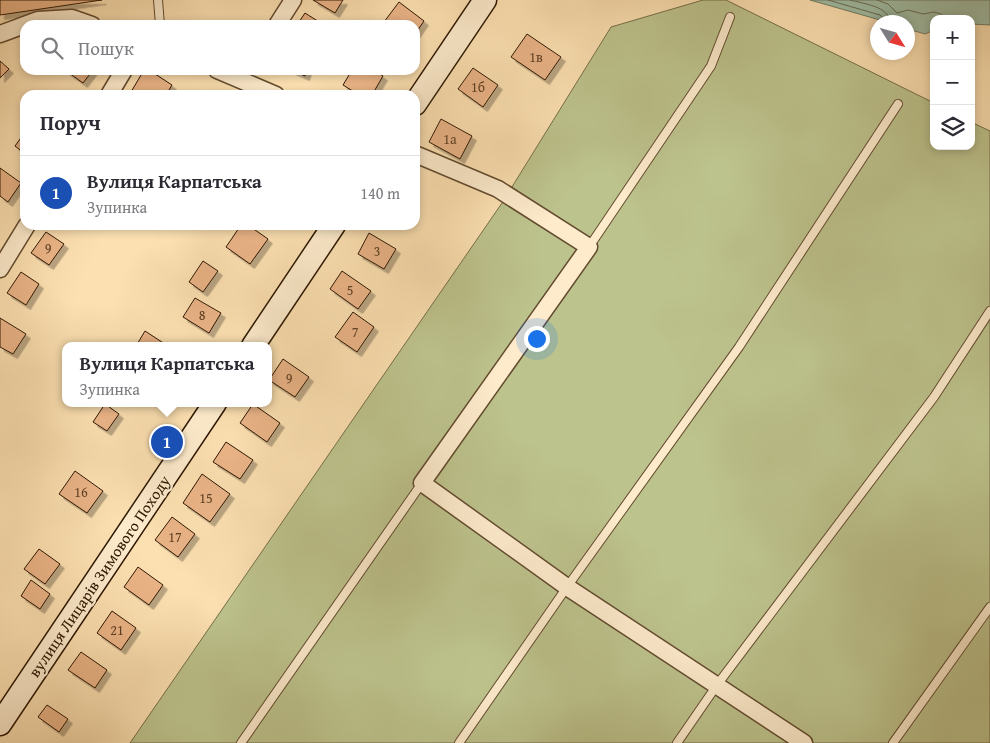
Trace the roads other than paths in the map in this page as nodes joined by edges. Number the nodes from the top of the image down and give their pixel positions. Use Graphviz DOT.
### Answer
graph roads {
  1 [pos="158,0"];
  2 [pos="293,0"];
  3 [pos="485,0"];
  4 [pos="730,16"];
  5 [pos="38,20"];
  6 [pos="78,20"];
  7 [pos="160,20"];
  8 [pos="280,20"];
  9 [pos="20,27"];
  10 [pos="0,34"];
  11 [pos="121,75"];
  12 [pos="245,75"];
  13 [pos="112,90"];
  14 [pos="268,90"];
  15 [pos="420,97"];
  16 [pos="898,104"];
  17 [pos="420,156"];
  18 [pos="24,230"];
  19 [pos="331,230"];
  20 [pos="589,247"];
  21 [pos="0,269"];
  22 [pos="990,311"];
  23 [pos="256,342"];
  24 [pos="212,407"];
  25 [pos="422,483"];
  26 [pos="567,587"];
  27 [pos="990,607"];
  28 [pos="717,684"];
  29 [pos="0,724"];
  30 [pos="241,743"];
  31 [pos="459,743"];
  32 [pos="677,743"];
  33 [pos="804,743"];
  34 [pos="893,743"];
  1 -- 7 [label="lane"];
  2 -- 8 [label="street"];
  3 -- 15 [label="street"];
  4 -- 20 [label="lane"];
  5 -- 6 [label="street"];
  9 -- 10 [label="street"];
  11 -- 13 [label="street"];
  12 -- 14 [label="street"];
  16 -- 26 [label="lane"];
  17 -- 20 [label="street"];
  18 -- 21 [label="street"];
  19 -- 23 [label="street"];
  20 -- 25 [label="street"];
  22 -- 28 [label="lane"];
  24 -- 29 [label="street, вулиця Лицарів Зимового Походу"];
  25 -- 26 [label="street"];
  25 -- 30 [label="lane"];
  26 -- 28 [label="street"];
  26 -- 31 [label="lane"];
  27 -- 34 [label="lane"];
  28 -- 32 [label="lane"];
  28 -- 33 [label="street"];
}
